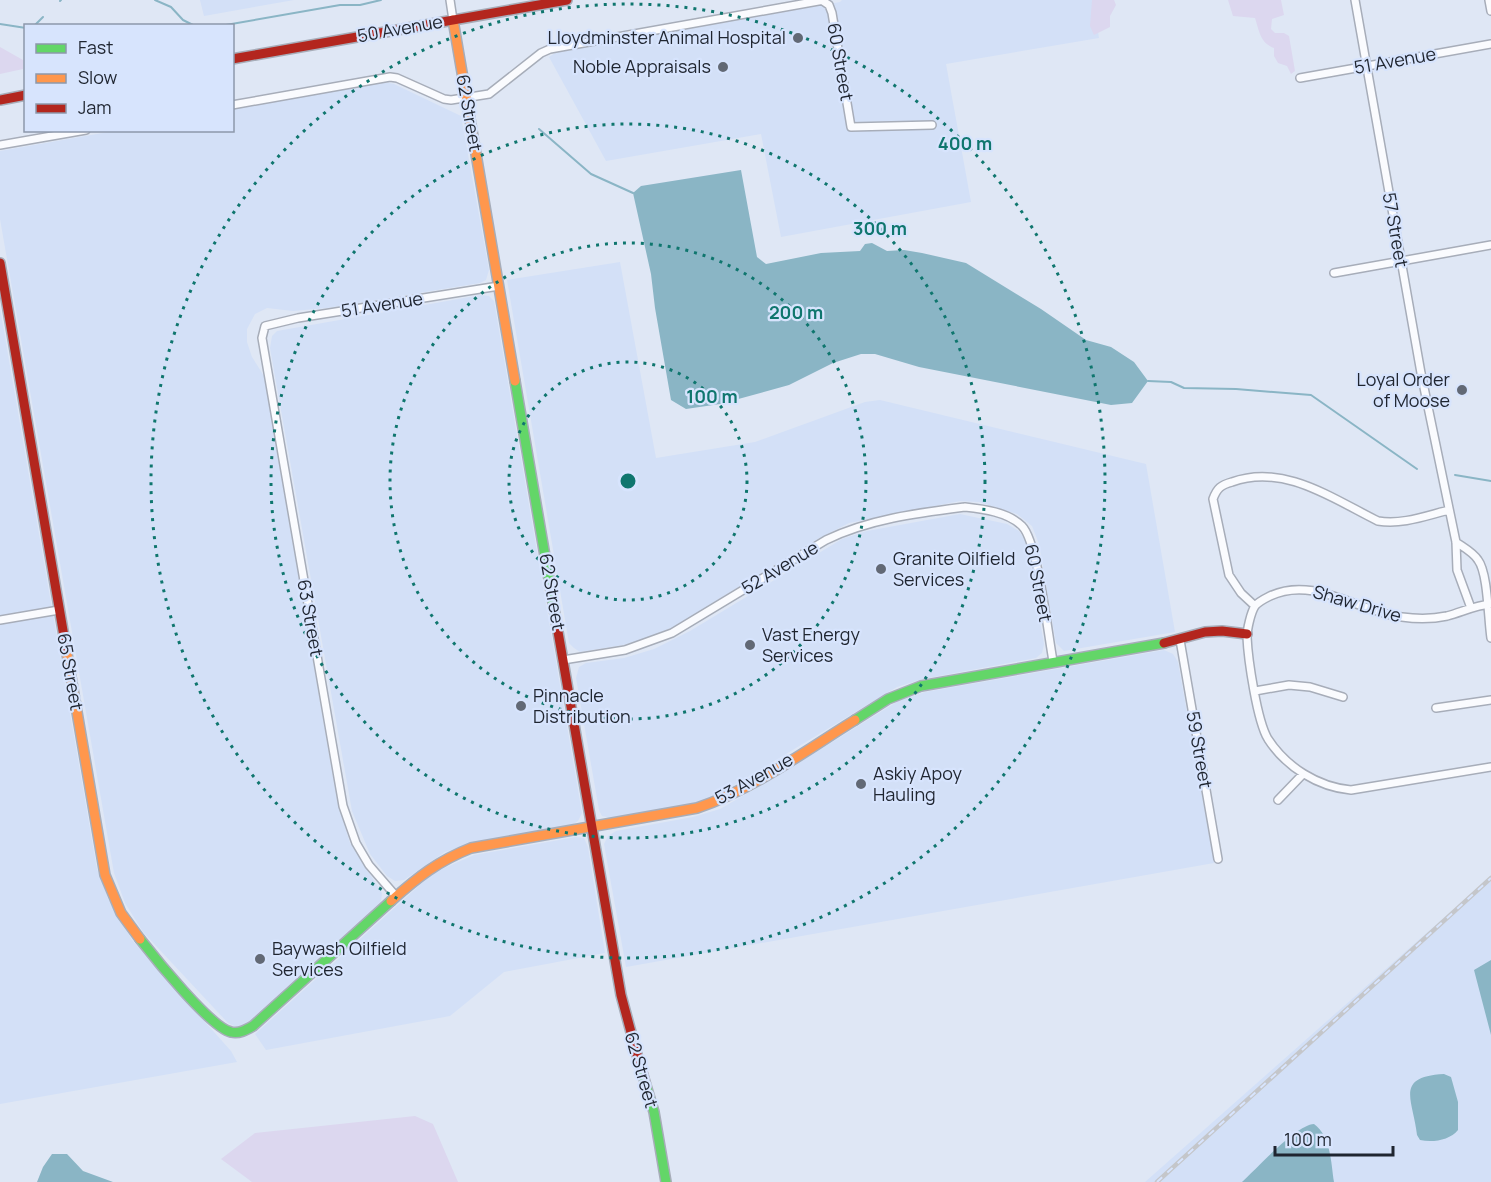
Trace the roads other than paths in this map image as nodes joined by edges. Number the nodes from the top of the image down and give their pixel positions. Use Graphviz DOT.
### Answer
graph roads {
  1 [pos="450,0"];
  2 [pos="567,0"];
  3 [pos="823,0"];
  4 [pos="1355,0"];
  5 [pos="1489,0"];
  6 [pos="1491,11"];
  7 [pos="453,20"];
  8 [pos="1491,44"];
  9 [pos="234,59"];
  10 [pos="1367,66"];
  11 [pos="1300,78"];
  12 [pos="24,95"];
  13 [pos="467,98"];
  14 [pos="0,100"];
  15 [pos="234,105"];
  16 [pos="932,124"];
  17 [pos="75,132"];
  18 [pos="0,145"];
  19 [pos="1491,245"];
  20 [pos="1401,261"];
  21 [pos="0,263"];
  22 [pos="1334,273"];
  23 [pos="499,286"];
  24 [pos="265,326"];
  25 [pos="1449,510"];
  26 [pos="1006,516"];
  27 [pos="1456,542"];
  28 [pos="1489,604"];
  29 [pos="1255,606"];
  30 [pos="1471,608"];
  31 [pos="59,610"];
  32 [pos="0,620"];
  33 [pos="1247,634"];
  34 [pos="1491,638"];
  35 [pos="1180,640"];
  36 [pos="563,660"];
  37 [pos="1053,662"];
  38 [pos="1255,691"];
  39 [pos="1343,697"];
  40 [pos="1491,700"];
  41 [pos="1436,708"];
  42 [pos="1491,767"];
  43 [pos="1303,774"];
  44 [pos="1278,800"];
  45 [pos="593,827"];
  46 [pos="1218,860"];
  47 [pos="395,896"];
  48 [pos="236,1034"];
  49 [pos="666,1182"];
  1 -- 7 [label="street, 62 Street"];
  2 -- 7 [label="street, 50 Avenue"];
  3 -- 13 [label="street"];
  3 -- 16 [label="street, 60 Street"];
  4 -- 10 [label="street, 57 Street"];
  5 -- 6 [label="street"];
  7 -- 9 [label="street, 50 Avenue"];
  7 -- 13 [label="street, 62 Street"];
  8 -- 10 [label="street, 51 Avenue"];
  10 -- 11 [label="street, 51 Avenue"];
  10 -- 20 [label="street, 57 Street"];
  12 -- 14 [label="street"];
  13 -- 15 [label="street"];
  13 -- 23 [label="street, 62 Street"];
  17 -- 18 [label="street"];
  19 -- 20 [label="street"];
  20 -- 22 [label="street"];
  20 -- 25 [label="street, 57 Street"];
  21 -- 31 [label="street, 65 Street"];
  23 -- 24 [label="street, 51 Avenue"];
  23 -- 36 [label="street, 62 Street"];
  24 -- 47 [label="street, 63 Street"];
  25 -- 27 [label="street, 57 Street"];
  25 -- 29 [label="street"];
  26 -- 36 [label="street, 52 Avenue"];
  26 -- 37 [label="street, 60 Street"];
  27 -- 28 [label="street"];
  27 -- 30 [label="street, 57 Street"];
  28 -- 30 [label="street, Shaw Drive"];
  28 -- 34 [label="street"];
  29 -- 30 [label="street, Shaw Drive"];
  29 -- 33 [label="street"];
  31 -- 32 [label="street"];
  31 -- 48 [label="street, 65 Street"];
  33 -- 35 [label="street, 53 Avenue"];
  33 -- 38 [label="street"];
  35 -- 37 [label="street, 53 Avenue"];
  35 -- 46 [label="street, 59 Street"];
  36 -- 45 [label="street, 62 Street"];
  37 -- 45 [label="street, 53 Avenue"];
  38 -- 39 [label="street"];
  38 -- 43 [label="street"];
  40 -- 41 [label="street"];
  42 -- 43 [label="street"];
  43 -- 44 [label="street"];
  45 -- 47 [label="street, 53 Avenue"];
  45 -- 49 [label="street, 62 Street"];
  47 -- 48 [label="street, 53 Avenue"];
}
